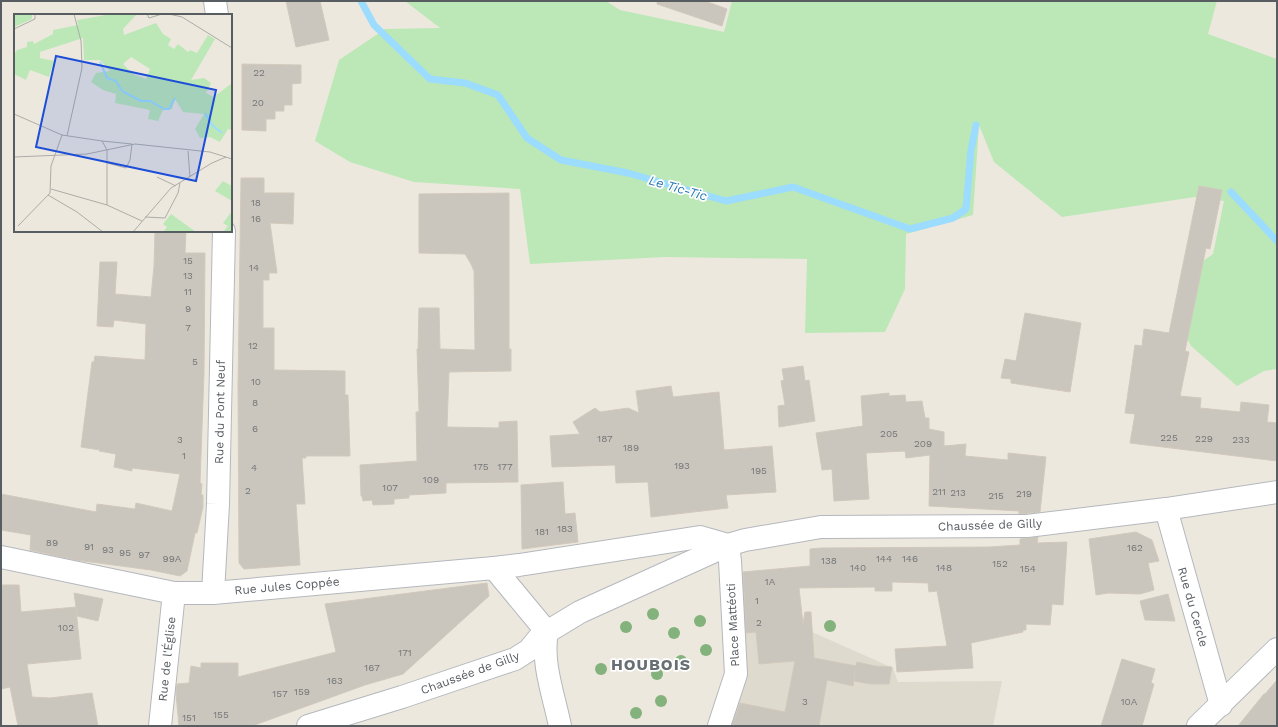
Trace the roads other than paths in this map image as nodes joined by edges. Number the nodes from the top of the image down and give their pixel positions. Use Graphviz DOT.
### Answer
graph roads {
  1 [pos="215,1"];
  2 [pos="217,14"];
  3 [pos="224,232"];
  4 [pos="1277,492"];
  5 [pos="1166,509"];
  6 [pos="728,545"];
  7 [pos="1,557"];
  8 [pos="494,568"];
  9 [pos="174,593"];
  10 [pos="213,593"];
  11 [pos="547,632"];
  12 [pos="1277,649"];
  13 [pos="1221,705"];
  14 [pos="160,726"];
  15 [pos="308,726"];
  16 [pos="560,726"];
  17 [pos="719,726"];
  18 [pos="1198,726"];
  1 -- 2 [label="street"];
  3 -- 10 [label="street, Rue du Pont Neuf"];
  4 -- 5 [label="street, Chaussée de Gilly"];
  5 -- 6 [label="street, Chaussée de Gilly"];
  5 -- 13 [label="street, Rue du Cercle"];
  6 -- 8 [label="street"];
  6 -- 11 [label="street, Chaussée de Gilly"];
  6 -- 17 [label="street, Place Mattéoti"];
  7 -- 9 [label="street, Rue Jules Coppée"];
  8 -- 10 [label="street, Rue Jules Coppée"];
  8 -- 11 [label="street"];
  9 -- 10 [label="street, Rue Jules Coppée"];
  9 -- 14 [label="street, Rue de l'Église"];
  11 -- 15 [label="street, Chaussée de Gilly"];
  11 -- 16 [label="street"];
  12 -- 13 [label="street"];
  13 -- 18 [label="street"];
}
